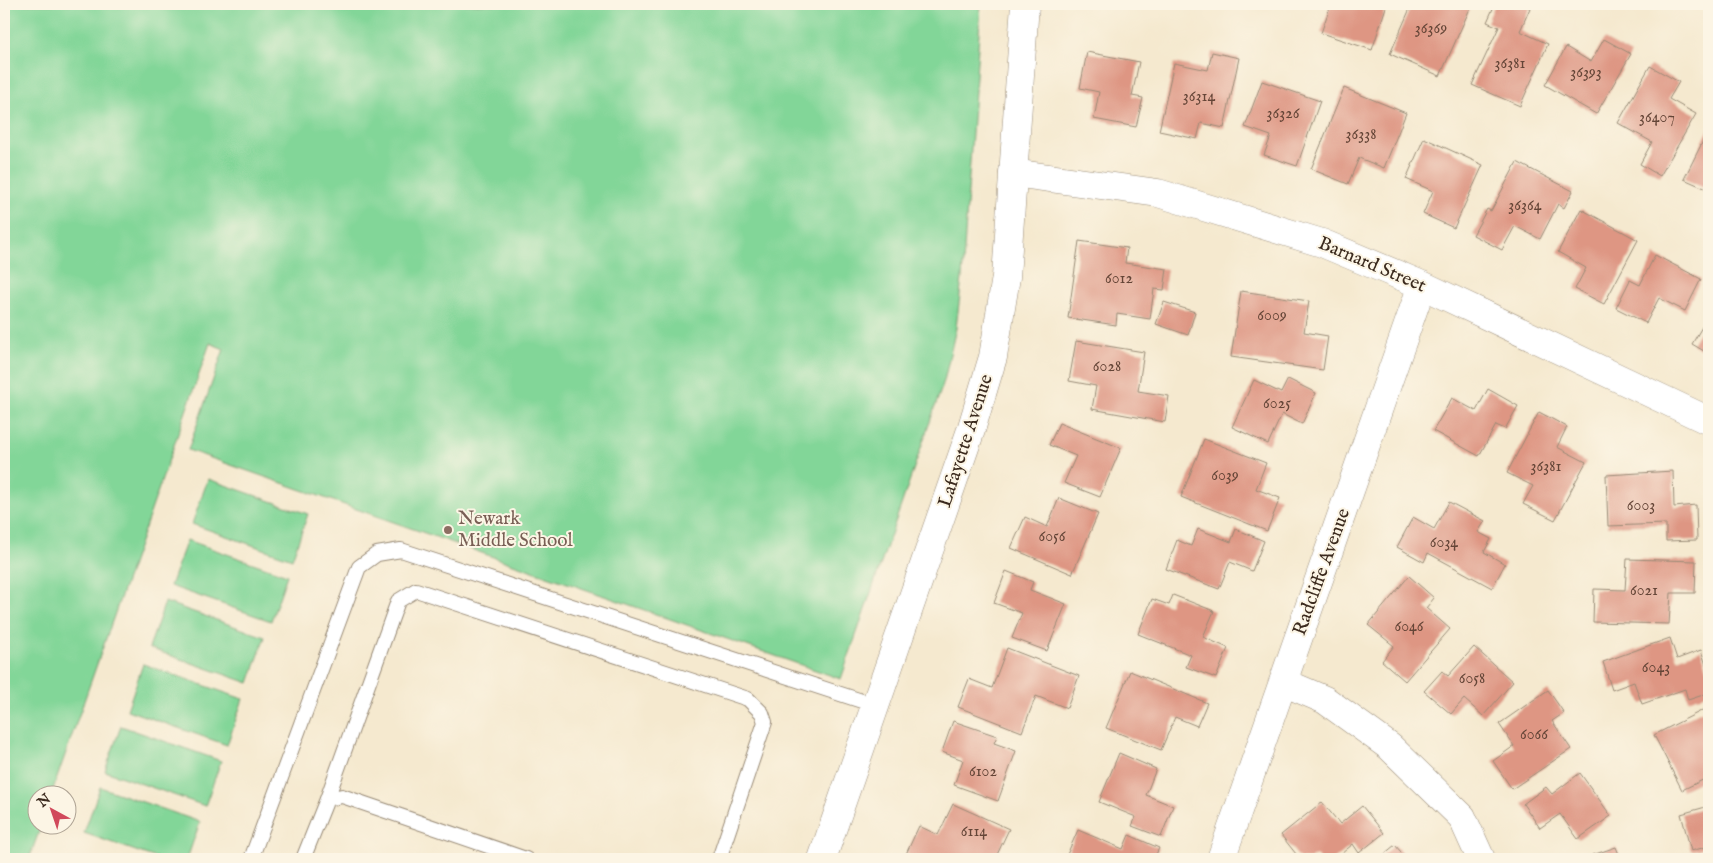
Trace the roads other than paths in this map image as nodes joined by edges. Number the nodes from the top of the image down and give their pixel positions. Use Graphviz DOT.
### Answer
graph roads {
  1 [pos="1025,4"];
  2 [pos="1013,173"];
  3 [pos="1422,285"];
  4 [pos="1709,421"];
  5 [pos="1283,682"];
  6 [pos="877,706"];
  7 [pos="327,799"];
  8 [pos="251,859"];
  9 [pos="303,859"];
  10 [pos="526,859"];
  11 [pos="719,859"];
  12 [pos="822,859"];
  13 [pos="1221,859"];
  14 [pos="1481,859"];
  1 -- 2 [label="street, Lafayette Avenue"];
  2 -- 3 [label="street, Barnard Street"];
  2 -- 6 [label="street, Lafayette Avenue"];
  3 -- 4 [label="street, Barnard Street"];
  3 -- 5 [label="street, Radcliffe Avenue"];
  5 -- 13 [label="street, Radcliffe Avenue"];
  5 -- 14 [label="street"];
  6 -- 8 [label="lane"];
  6 -- 12 [label="street, Lafayette Avenue"];
  7 -- 9 [label="lane"];
  7 -- 10 [label="lane"];
  7 -- 11 [label="lane"];
}
